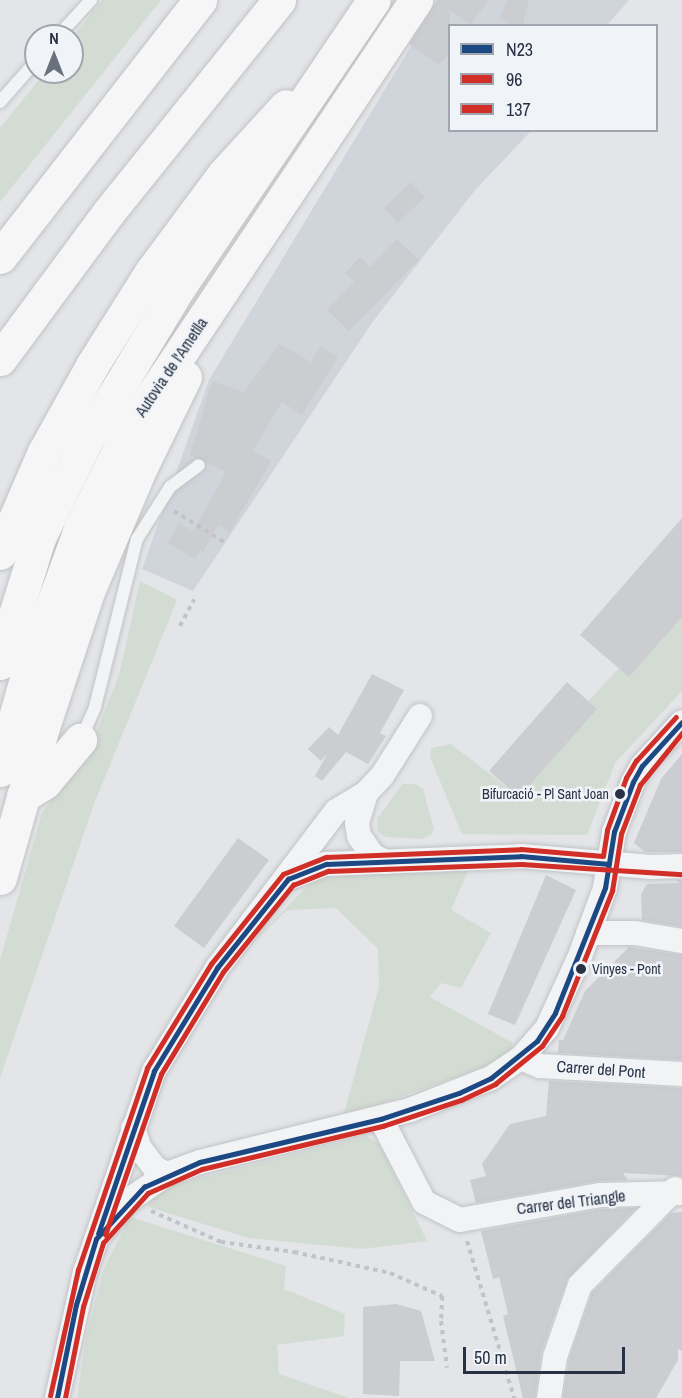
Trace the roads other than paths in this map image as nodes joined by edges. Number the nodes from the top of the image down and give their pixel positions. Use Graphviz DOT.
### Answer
graph roads {
  1 [pos="91,0"];
  2 [pos="200,0"];
  3 [pos="279,0"];
  4 [pos="374,0"];
  5 [pos="416,0"];
  6 [pos="69,24"];
  7 [pos="326,67"];
  8 [pos="24,75"];
  9 [pos="0,102"];
  10 [pos="0,257"];
  11 [pos="195,332"];
  12 [pos="0,359"];
  13 [pos="199,465"];
  14 [pos="0,553"];
  15 [pos="0,663"];
  16 [pos="420,716"];
  17 [pos="682,722"];
  18 [pos="43,727"];
  19 [pos="80,740"];
  20 [pos="0,770"];
  21 [pos="366,793"];
  22 [pos="22,796"];
  23 [pos="386,862"];
  24 [pos="609,864"];
  25 [pos="682,866"];
  26 [pos="0,878"];
  27 [pos="288,879"];
  28 [pos="588,933"];
  29 [pos="682,941"];
  30 [pos="521,1058"];
  31 [pos="682,1074"];
  32 [pos="381,1119"];
  33 [pos="133,1128"];
  34 [pos="167,1174"];
  35 [pos="117,1175"];
  36 [pos="677,1190"];
  37 [pos="129,1200"];
  38 [pos="96,1239"];
  39 [pos="57,1398"];
  40 [pos="549,1398"];
  1 -- 6 [label="lane"];
  2 -- 10 [label="highway"];
  3 -- 12 [label="highway"];
  4 -- 7 [label="highway, Autovia de l'Ametlla"];
  5 -- 11 [label="highway, Autovia de l'Ametlla"];
  7 -- 14 [label="highway"];
  7 -- 15 [label="highway, Autovia de l'Ametlla"];
  8 -- 9 [label="lane"];
  11 -- 18 [label="highway"];
  11 -- 20 [label="highway, Autovia de l'Ametlla"];
  13 -- 19 [label="lane"];
  16 -- 21 [label="street"];
  17 -- 24 [label="street"];
  18 -- 19 [label="highway"];
  18 -- 22 [label="highway"];
  19 -- 22 [label="highway"];
  21 -- 23 [label="street"];
  21 -- 27 [label="street"];
  22 -- 26 [label="highway"];
  23 -- 24 [label="street"];
  23 -- 27 [label="street"];
  24 -- 25 [label="street"];
  24 -- 28 [label="street"];
  27 -- 33 [label="street"];
  28 -- 29 [label="street"];
  28 -- 30 [label="street"];
  30 -- 31 [label="street, Carrer del Pont"];
  30 -- 32 [label="street"];
  32 -- 34 [label="street"];
  32 -- 36 [label="street, Carrer del Triangle"];
  33 -- 34 [label="street"];
  33 -- 35 [label="street"];
  34 -- 37 [label="street"];
  35 -- 37 [label="street"];
  35 -- 38 [label="street"];
  36 -- 40 [label="street"];
  37 -- 38 [label="street"];
  38 -- 39 [label="street"];
}
